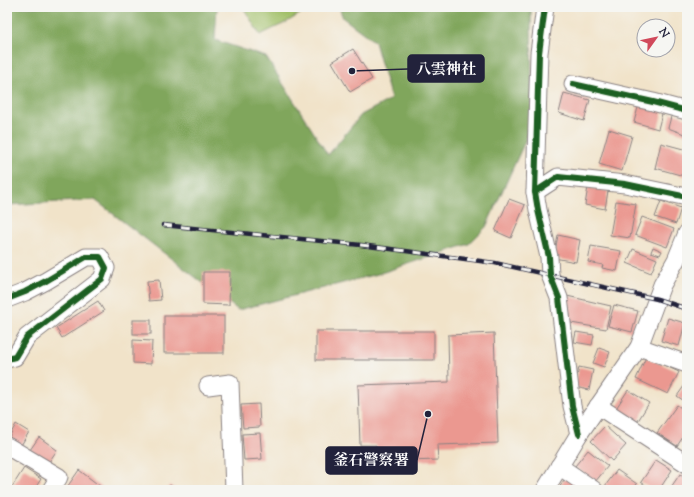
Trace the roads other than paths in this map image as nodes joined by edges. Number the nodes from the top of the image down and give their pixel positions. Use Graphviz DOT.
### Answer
graph roads {
  1 [pos="545,7"];
  2 [pos="572,84"];
  3 [pos="687,110"];
  4 [pos="535,192"];
  5 [pos="687,197"];
  6 [pos="687,233"];
  7 [pos="7,299"];
  8 [pos="639,347"];
  9 [pos="7,359"];
  10 [pos="687,364"];
  11 [pos="208,386"];
  12 [pos="598,406"];
  13 [pos="579,434"];
  14 [pos="7,446"];
  15 [pos="687,464"];
  16 [pos="558,466"];
  17 [pos="51,490"];
  18 [pos="234,490"];
  19 [pos="545,490"];
  20 [pos="594,490"];
  1 -- 4 [label="street"];
  2 -- 3 [label="street"];
  4 -- 5 [label="street"];
  4 -- 13 [label="street"];
  6 -- 8 [label="street"];
  7 -- 9 [label="street"];
  8 -- 10 [label="street"];
  8 -- 12 [label="street"];
  11 -- 18 [label="street"];
  12 -- 13 [label="street"];
  12 -- 15 [label="street"];
  13 -- 16 [label="street"];
  14 -- 17 [label="street"];
  16 -- 19 [label="street"];
  16 -- 20 [label="street"];
}
